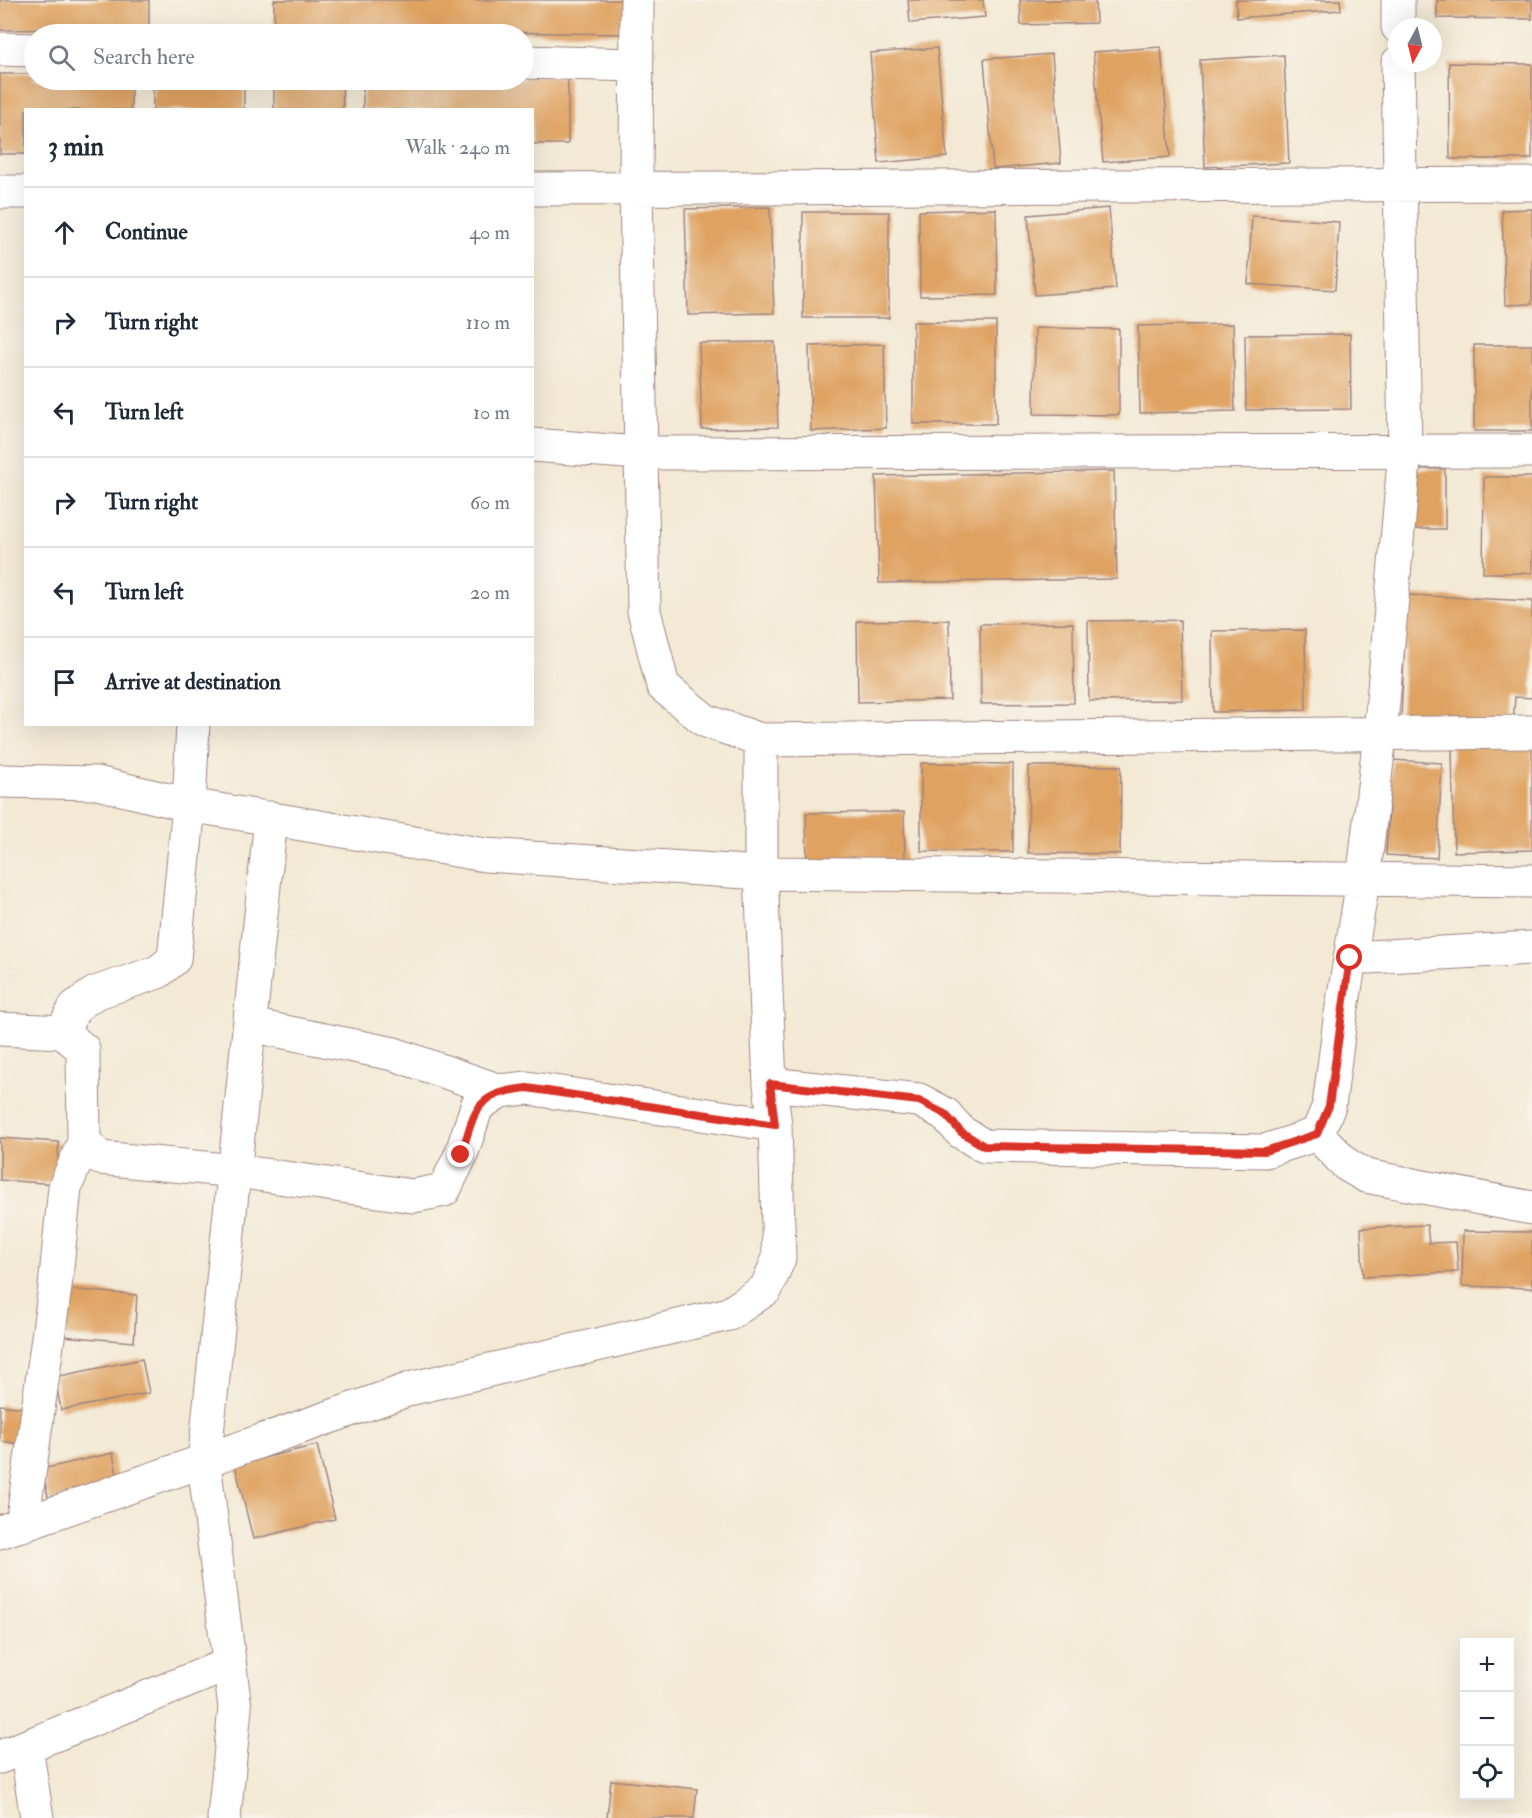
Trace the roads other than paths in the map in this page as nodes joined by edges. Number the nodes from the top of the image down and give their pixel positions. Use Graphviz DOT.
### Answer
graph roads {
  1 [pos="637,0"];
  2 [pos="1398,0"];
  3 [pos="1398,18"];
  4 [pos="0,49"];
  5 [pos="24,50"];
  6 [pos="534,62"];
  7 [pos="636,65"];
  8 [pos="1398,72"];
  9 [pos="1532,184"];
  10 [pos="1400,186"];
  11 [pos="636,188"];
  12 [pos="534,189"];
  13 [pos="0,192"];
  14 [pos="24,192"];
  15 [pos="534,445"];
  16 [pos="1405,450"];
  17 [pos="1532,451"];
  18 [pos="639,453"];
  19 [pos="193,726"];
  20 [pos="1532,732"];
  21 [pos="1380,735"];
  22 [pos="760,741"];
  23 [pos="0,781"];
  24 [pos="189,805"];
  25 [pos="272,818"];
  26 [pos="761,873"];
  27 [pos="1363,881"];
  28 [pos="1532,881"];
  29 [pos="1532,948"];
  30 [pos="1350,958"];
  31 [pos="250,1025"];
  32 [pos="0,1029"];
  33 [pos="62,1032"];
  34 [pos="770,1084"];
  35 [pos="500,1091"];
  36 [pos="775,1125"];
  37 [pos="1317,1134"];
  38 [pos="84,1142"];
  39 [pos="236,1171"];
  40 [pos="1532,1208"];
  41 [pos="204,1463"];
  42 [pos="11,1529"];
  43 [pos="228,1665"];
  44 [pos="13,1752"];
  45 [pos="37,1818"];
  46 [pos="224,1818"];
  1 -- 7 [label="street"];
  2 -- 3 [label="street"];
  4 -- 5 [label="street"];
  6 -- 7 [label="street"];
  7 -- 11 [label="street"];
  8 -- 10 [label="street"];
  9 -- 10 [label="street"];
  10 -- 11 [label="street"];
  10 -- 16 [label="street"];
  11 -- 12 [label="street"];
  11 -- 18 [label="street"];
  13 -- 14 [label="street"];
  15 -- 18 [label="street"];
  16 -- 17 [label="street"];
  16 -- 18 [label="street"];
  16 -- 21 [label="street"];
  18 -- 22 [label="street"];
  19 -- 24 [label="street"];
  20 -- 21 [label="street"];
  21 -- 22 [label="street"];
  21 -- 27 [label="street"];
  22 -- 26 [label="street"];
  23 -- 24 [label="street"];
  24 -- 25 [label="street"];
  24 -- 33 [label="street"];
  25 -- 26 [label="street"];
  25 -- 31 [label="street"];
  26 -- 27 [label="street"];
  26 -- 34 [label="street"];
  27 -- 28 [label="street"];
  27 -- 30 [label="street"];
  29 -- 30 [label="street"];
  30 -- 37 [label="street"];
  31 -- 35 [label="street"];
  31 -- 39 [label="street"];
  32 -- 33 [label="street"];
  33 -- 38 [label="street"];
  34 -- 36 [label="street"];
  34 -- 37 [label="street"];
  35 -- 36 [label="street"];
  35 -- 39 [label="street"];
  36 -- 41 [label="street"];
  37 -- 40 [label="street"];
  38 -- 39 [label="street"];
  38 -- 42 [label="street"];
  39 -- 41 [label="street"];
  41 -- 42 [label="street"];
  41 -- 43 [label="street"];
  43 -- 44 [label="street"];
  43 -- 46 [label="street"];
  44 -- 45 [label="street"];
}
